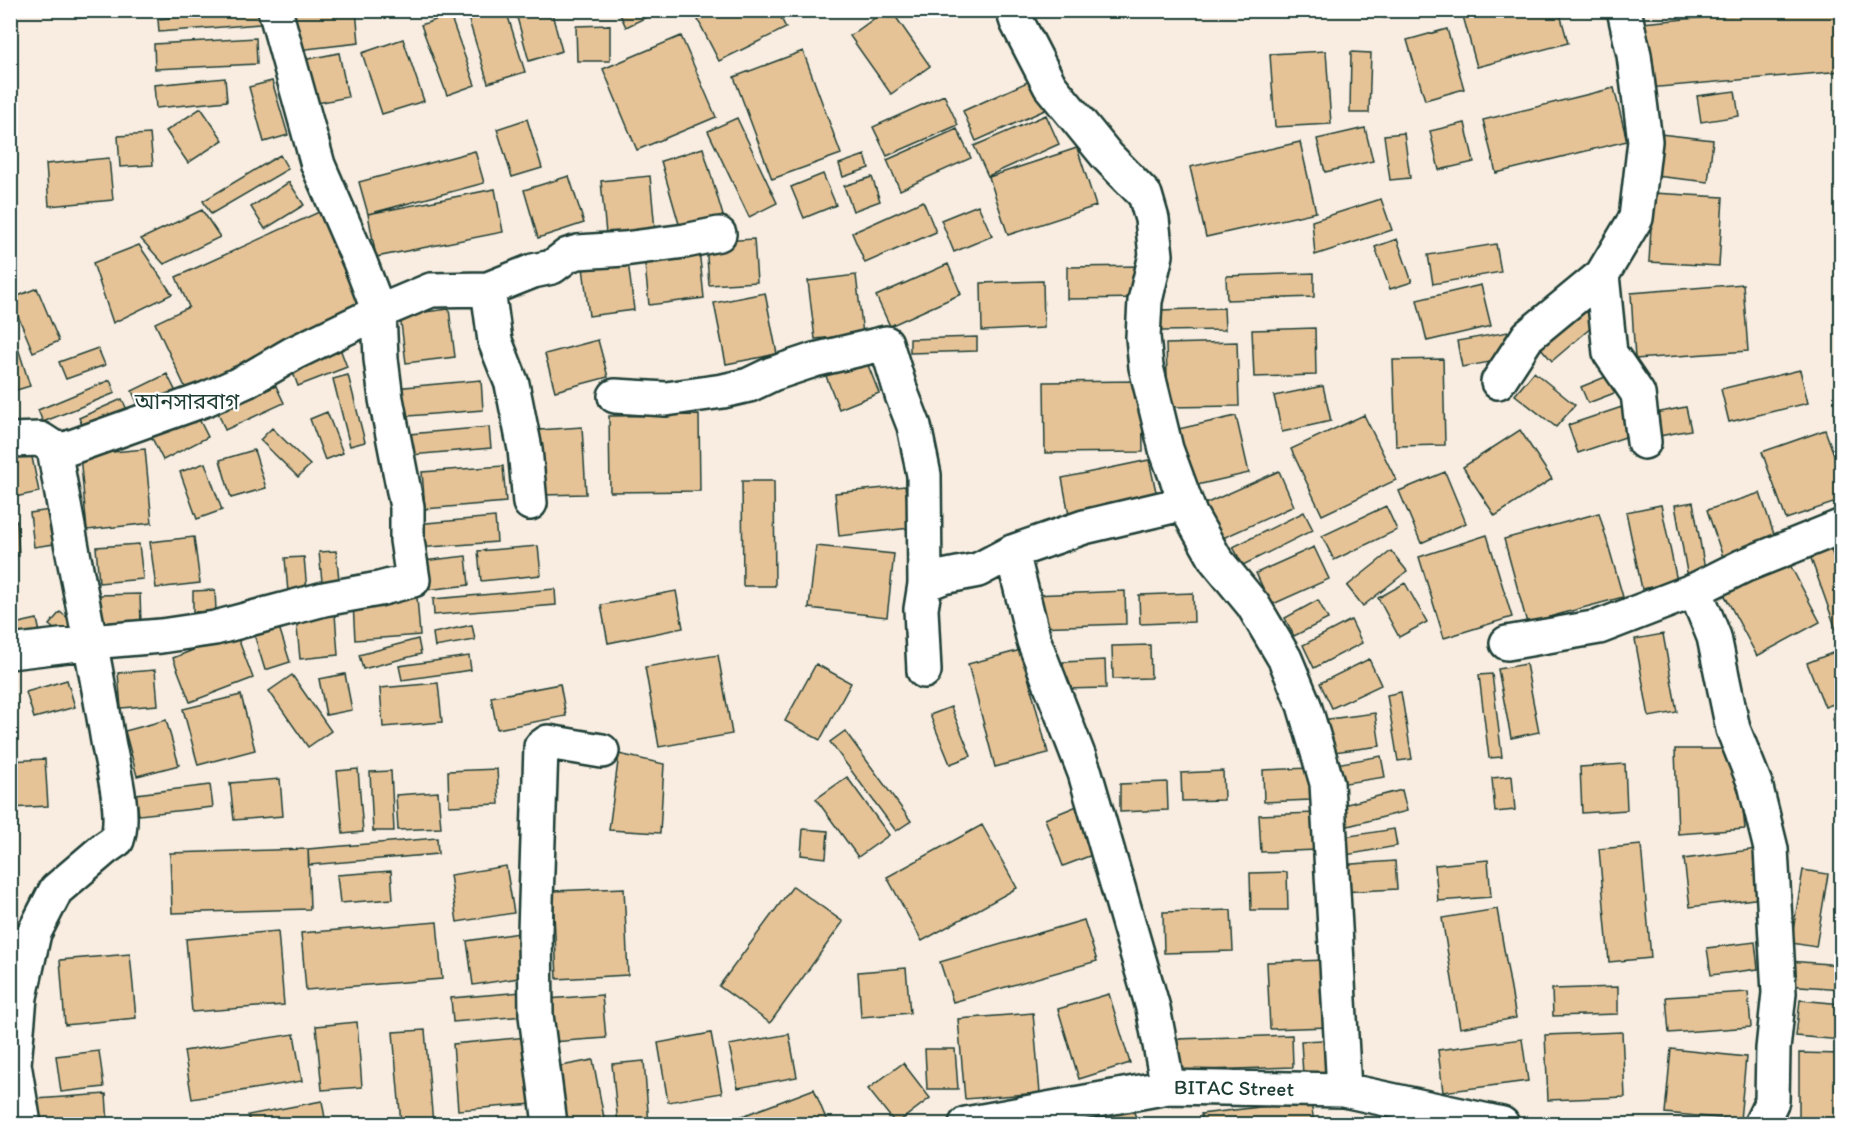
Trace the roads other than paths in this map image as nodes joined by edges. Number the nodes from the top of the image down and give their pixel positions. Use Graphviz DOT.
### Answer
graph roads {
  1 [pos="275,10"];
  2 [pos="1013,10"];
  3 [pos="1624,10"];
  4 [pos="719,234"];
  5 [pos="1602,275"];
  6 [pos="488,289"];
  7 [pos="379,312"];
  8 [pos="1498,382"];
  9 [pos="615,396"];
  10 [pos="10,440"];
  11 [pos="1644,442"];
  12 [pos="54,448"];
  13 [pos="530,503"];
  14 [pos="1186,503"];
  15 [pos="1842,526"];
  16 [pos="1012,552"];
  17 [pos="925,584"];
  18 [pos="1695,590"];
  19 [pos="90,642"];
  20 [pos="1507,644"];
  21 [pos="10,652"];
  22 [pos="924,671"];
  23 [pos="602,751"];
  24 [pos="1168,1087"];
  25 [pos="1344,1090"];
  26 [pos="24,1125"];
  27 [pos="550,1125"];
  28 [pos="966,1125"];
  29 [pos="1502,1125"];
  30 [pos="1761,1125"];
  1 -- 7 [label="street"];
  2 -- 14 [label="street"];
  3 -- 5 [label="street"];
  4 -- 6 [label="street"];
  5 -- 8 [label="street"];
  5 -- 11 [label="street"];
  6 -- 7 [label="street"];
  6 -- 13 [label="street"];
  7 -- 12 [label="street"];
  7 -- 19 [label="street"];
  9 -- 17 [label="street"];
  10 -- 12 [label="street"];
  12 -- 19 [label="street"];
  14 -- 16 [label="street"];
  14 -- 25 [label="street"];
  15 -- 18 [label="street"];
  16 -- 17 [label="street"];
  16 -- 24 [label="street"];
  17 -- 22 [label="street"];
  18 -- 20 [label="street"];
  18 -- 30 [label="street"];
  19 -- 21 [label="street"];
  19 -- 26 [label="street"];
  23 -- 27 [label="street"];
  24 -- 25 [label="street, BITAC Street"];
  24 -- 28 [label="street, BITAC Street"];
  25 -- 29 [label="street, BITAC Street"];
}
